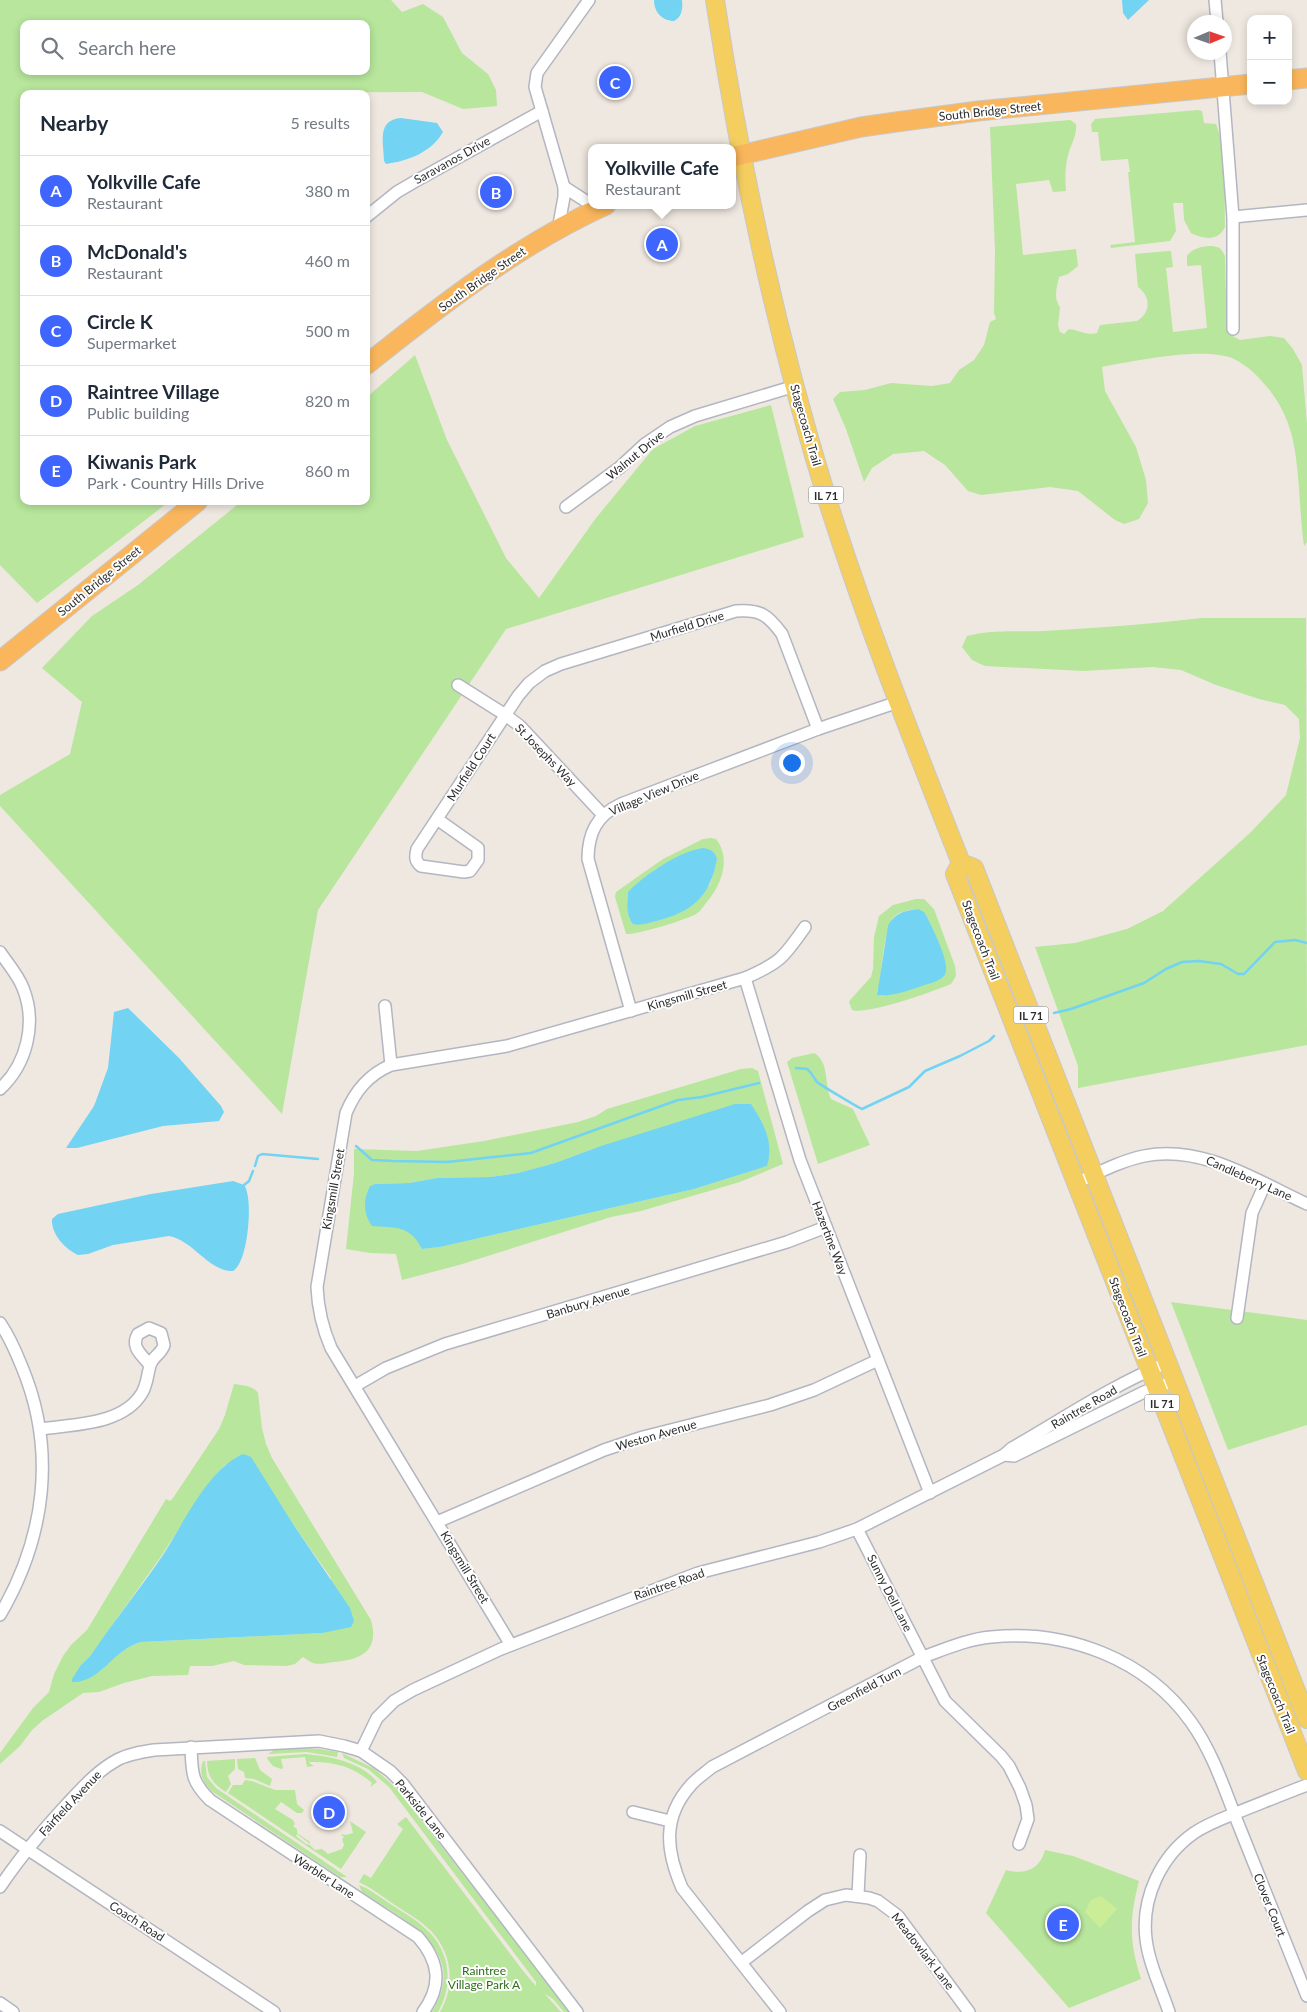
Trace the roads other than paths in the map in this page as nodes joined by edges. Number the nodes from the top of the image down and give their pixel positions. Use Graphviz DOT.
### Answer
graph roads {
  1 [pos="589,0"];
  2 [pos="715,0"];
  3 [pos="1215,0"];
  4 [pos="1216,15"];
  5 [pos="1221,60"];
  6 [pos="1307,78"];
  7 [pos="1292,80"];
  8 [pos="1247,85"];
  9 [pos="1224,88"];
  10 [pos="542,110"];
  11 [pos="735,144"];
  12 [pos="736,155"];
  13 [pos="564,187"];
  14 [pos="588,201"];
  15 [pos="592,209"];
  16 [pos="1307,210"];
  17 [pos="370,214"];
  18 [pos="1233,217"];
  19 [pos="558,230"];
  20 [pos="1233,329"];
  21 [pos="370,362"];
  22 [pos="795,386"];
  23 [pos="193,505"];
  24 [pos="566,507"];
  25 [pos="0,661"];
  26 [pos="458,685"];
  27 [pos="898,702"];
  28 [pos="504,714"];
  29 [pos="818,729"];
  30 [pos="603,815"];
  31 [pos="437,819"];
  32 [pos="961,863"];
  33 [pos="805,927"];
  34 [pos="0,952"];
  35 [pos="745,978"];
  36 [pos="385,1006"];
  37 [pos="631,1011"];
  38 [pos="391,1065"];
  39 [pos="0,1089"];
  40 [pos="1093,1175"];
  41 [pos="1076,1183"];
  42 [pos="1265,1184"];
  43 [pos="1307,1204"];
  44 [pos="826,1227"];
  45 [pos="1238,1318"];
  46 [pos="0,1322"];
  47 [pos="878,1360"];
  48 [pos="1167,1363"];
  49 [pos="150,1365"];
  50 [pos="1149,1370"];
  51 [pos="1174,1381"];
  52 [pos="355,1386"];
  53 [pos="1156,1388"];
  54 [pos="41,1429"];
  55 [pos="1004,1455"];
  56 [pos="930,1493"];
  57 [pos="437,1522"];
  58 [pos="857,1529"];
  59 [pos="0,1616"];
  60 [pos="511,1645"];
  61 [pos="923,1657"];
  62 [pos="1307,1720"];
  63 [pos="191,1747"];
  64 [pos="360,1751"];
  65 [pos="1307,1771"];
  66 [pos="1307,1785"];
  67 [pos="633,1812"];
  68 [pos="1234,1814"];
  69 [pos="670,1821"];
  70 [pos="0,1831"];
  71 [pos="1019,1844"];
  72 [pos="28,1849"];
  73 [pos="860,1854"];
  74 [pos="0,1887"];
  75 [pos="858,1895"];
  76 [pos="742,1962"];
  77 [pos="1307,1996"];
  78 [pos="0,2003"];
  79 [pos="14,2012"];
  80 [pos="274,2012"];
  81 [pos="423,2012"];
  82 [pos="578,2012"];
  83 [pos="780,2012"];
  84 [pos="969,2012"];
  85 [pos="1169,2012"];
  1 -- 10 [label="street"];
  2 -- 11 [label="main road, Stagecoach Trail / IL 71"];
  3 -- 4 [label="street"];
  5 -- 9 [label="street"];
  6 -- 7 [label="highway"];
  8 -- 9 [label="highway, South Bridge Street"];
  9 -- 12 [label="highway, South Bridge Street"];
  9 -- 18 [label="street"];
  10 -- 13 [label="street"];
  10 -- 17 [label="street, Saravanos Drive"];
  12 -- 22 [label="main road, Stagecoach Trail / IL 71"];
  13 -- 14 [label="street"];
  13 -- 19 [label="street"];
  15 -- 19 [label="highway, South Bridge Street"];
  16 -- 18 [label="street"];
  18 -- 20 [label="street"];
  19 -- 21 [label="highway, South Bridge Street"];
  22 -- 24 [label="street, Walnut Drive"];
  22 -- 27 [label="main road, Stagecoach Trail / IL 71"];
  23 -- 25 [label="highway, South Bridge Street"];
  26 -- 28 [label="street, St Josephs Way"];
  27 -- 29 [label="street, Village View Drive"];
  27 -- 32 [label="main road, Stagecoach Trail / IL 71"];
  28 -- 29 [label="street, Murfield Drive"];
  28 -- 30 [label="street, St Josephs Way"];
  28 -- 31 [label="street, Murfield Court"];
  29 -- 30 [label="street, Village View Drive"];
  30 -- 37 [label="street, Village View Drive"];
  31 -- 31 [label="street, Murfield Court"];
  32 -- 40 [label="main road, Stagecoach Trail / IL 71"];
  32 -- 41 [label="main road, Stagecoach Trail / IL 71"];
  33 -- 35 [label="street, Kingsmill Street"];
  34 -- 39 [label="street"];
  35 -- 37 [label="street, Kingsmill Street"];
  35 -- 44 [label="street, Hazertine Way"];
  36 -- 38 [label="street"];
  37 -- 38 [label="street, Kingsmill Street"];
  38 -- 52 [label="street, Kingsmill Street"];
  40 -- 41 [label="street, Candleberry Lane"];
  40 -- 42 [label="street, Candleberry Lane"];
  40 -- 48 [label="main road, Stagecoach Trail / IL 71"];
  41 -- 50 [label="main road, Stagecoach Trail / IL 71"];
  42 -- 43 [label="street, Candleberry Lane"];
  42 -- 45 [label="street"];
  44 -- 47 [label="street, Hazertine Way"];
  44 -- 52 [label="street, Banbury Avenue"];
  46 -- 54 [label="street"];
  47 -- 56 [label="street, Hazertine Way"];
  47 -- 57 [label="street, Weston Avenue"];
  48 -- 50 [label="street, Raintree Road"];
  48 -- 51 [label="main road, Stagecoach Trail / IL 71"];
  49 -- 54 [label="street"];
  50 -- 53 [label="main road, Stagecoach Trail / IL 71"];
  50 -- 55 [label="street, Raintree Road"];
  51 -- 53 [label="street, Raintree Road"];
  51 -- 62 [label="main road, Stagecoach Trail / IL 71"];
  52 -- 57 [label="street, Kingsmill Street"];
  53 -- 55 [label="street, Raintree Road"];
  53 -- 65 [label="main road, Stagecoach Trail / IL 71"];
  54 -- 59 [label="street"];
  55 -- 56 [label="street, Raintree Road"];
  56 -- 58 [label="street, Raintree Road"];
  57 -- 60 [label="street, Kingsmill Street"];
  58 -- 60 [label="street, Raintree Road"];
  58 -- 61 [label="street, Sunny Dell Lane"];
  60 -- 64 [label="street, Raintree Road"];
  61 -- 68 [label="street, Greenfield Turn"];
  61 -- 69 [label="street, Greenfield Turn"];
  61 -- 71 [label="street, Sunny Dell Lane"];
  63 -- 64 [label="street, Parkside Lane"];
  63 -- 72 [label="street, Fairfield Avenue"];
  63 -- 81 [label="street, Warbler Lane"];
  64 -- 82 [label="street, Parkside Lane"];
  66 -- 68 [label="street"];
  67 -- 69 [label="street"];
  68 -- 77 [label="street, Clover Court"];
  68 -- 85 [label="street"];
  69 -- 76 [label="street, Greenfield Turn"];
  70 -- 72 [label="street, Coach Road"];
  72 -- 74 [label="street, Fairfield Avenue"];
  72 -- 80 [label="street, Coach Road"];
  73 -- 75 [label="street"];
  75 -- 76 [label="street, Meadowlark Lane"];
  75 -- 84 [label="street, Meadowlark Lane"];
  76 -- 83 [label="street, Greenfield Turn"];
  78 -- 79 [label="street"];
}
